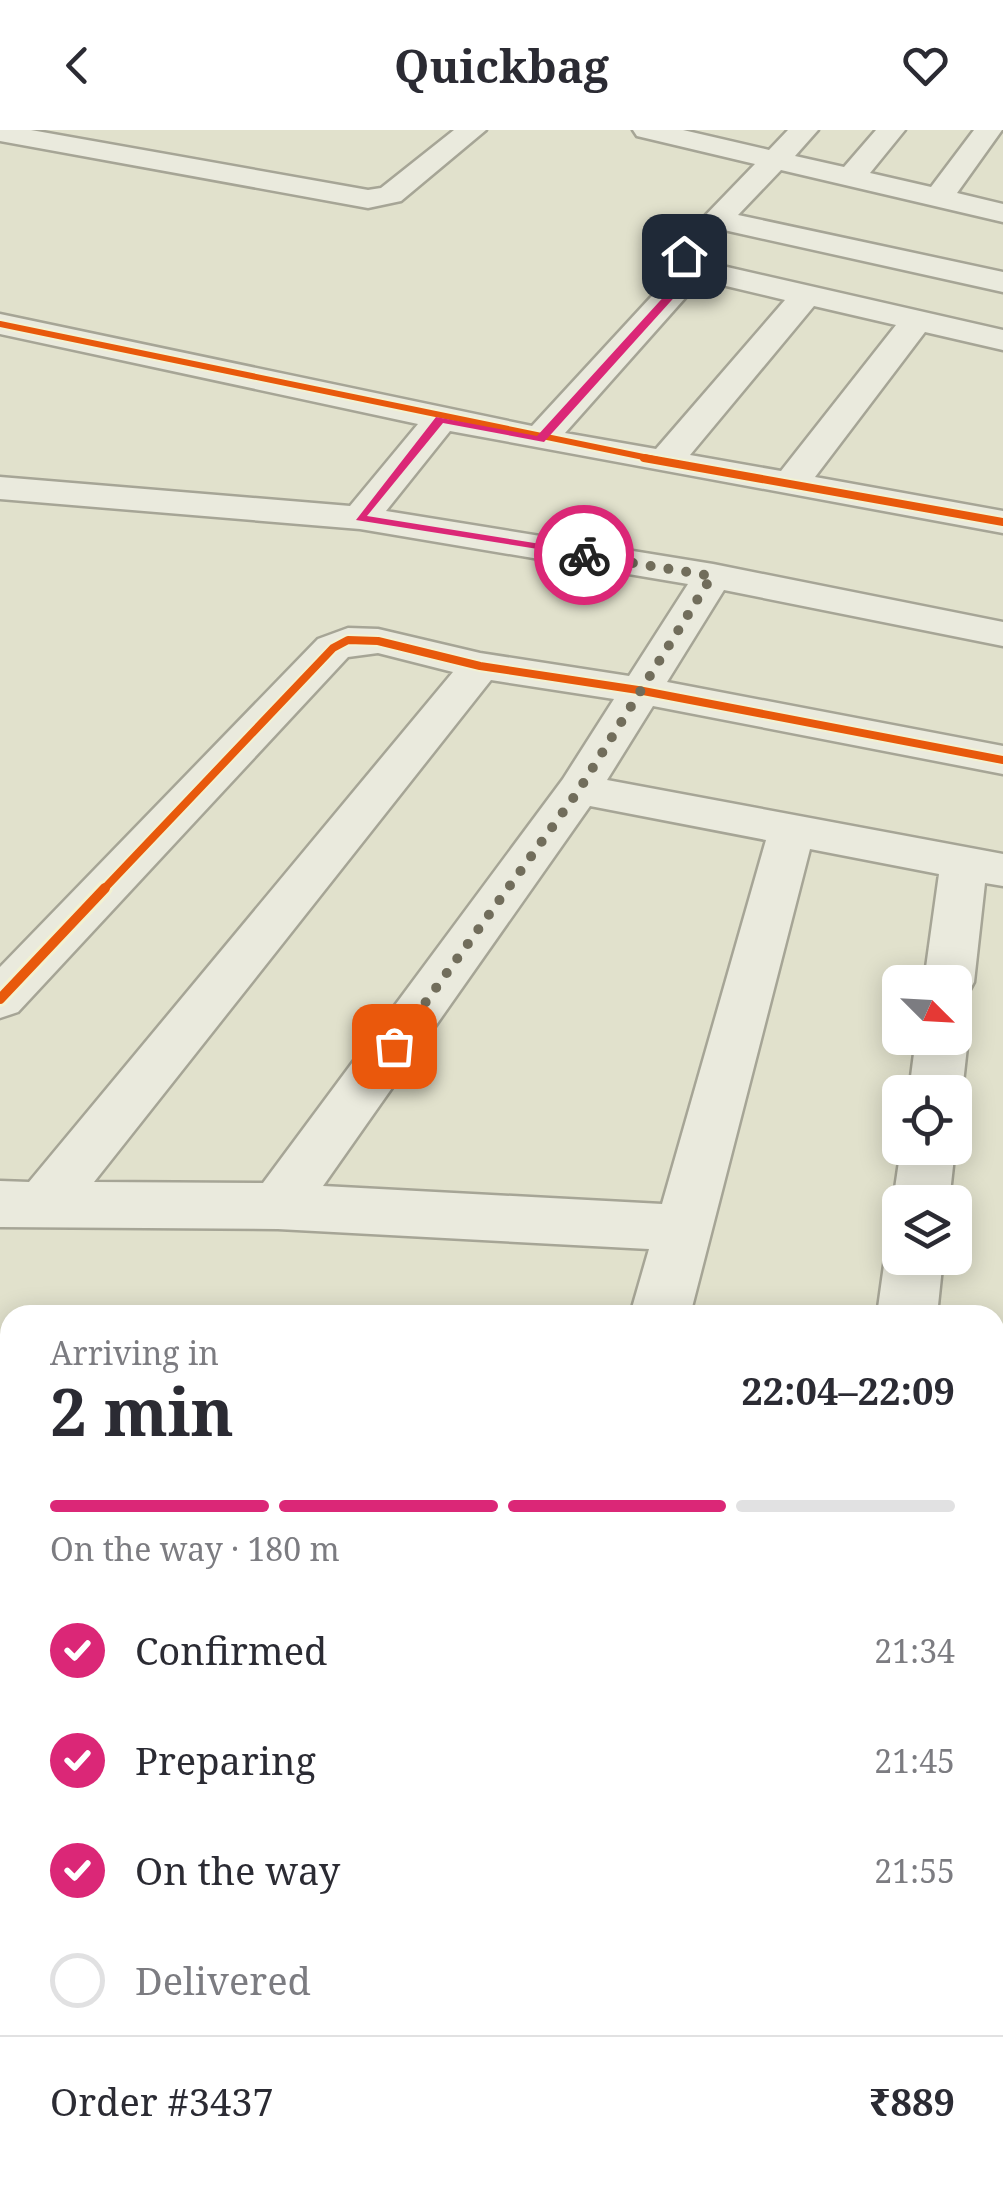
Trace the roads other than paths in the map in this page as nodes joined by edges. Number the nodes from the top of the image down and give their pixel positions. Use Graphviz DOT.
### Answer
graph roads {
  1 [pos="472,130"];
  2 [pos="647,130"];
  3 [pos="804,130"];
  4 [pos="891,130"];
  5 [pos="988,130"];
  6 [pos="0,133"];
  7 [pos="86,137"];
  8 [pos="773,162"];
  9 [pos="850,179"];
  10 [pos="938,198"];
  11 [pos="1000,208"];
  12 [pos="716,219"];
  13 [pos="694,269"];
  14 [pos="952,270"];
  15 [pos="1003,282"];
  16 [pos="808,293"];
  17 [pos="918,318"];
  18 [pos="0,324"];
  19 [pos="1003,340"];
  20 [pos="440,420"];
  21 [pos="540,440"];
  22 [pos="664,461"];
  23 [pos="792,483"];
  24 [pos="0,488"];
  25 [pos="360,518"];
  26 [pos="1003,522"];
  27 [pos="712,576"];
  28 [pos="1003,634"];
  29 [pos="480,666"];
  30 [pos="638,690"];
  31 [pos="1003,760"];
  32 [pos="579,790"];
  33 [pos="792,828"];
  34 [pos="984,866"];
  35 [pos="954,965"];
  36 [pos="0,999"];
  37 [pos="22,1204"];
  38 [pos="278,1206"];
  39 [pos="683,1228"];
  40 [pos="912,1275"];
  41 [pos="663,1305"];
  42 [pos="908,1305"];
  1 -- 7 [label="street"];
  2 -- 8 [label="street"];
  3 -- 8 [label="street"];
  4 -- 9 [label="street"];
  5 -- 10 [label="street"];
  6 -- 7 [label="street"];
  8 -- 9 [label="street"];
  8 -- 12 [label="street"];
  9 -- 10 [label="street"];
  10 -- 11 [label="street"];
  11 -- 14 [label="street"];
  12 -- 13 [label="street"];
  12 -- 14 [label="street"];
  13 -- 16 [label="street"];
  13 -- 21 [label="street"];
  14 -- 15 [label="street"];
  16 -- 17 [label="street"];
  16 -- 22 [label="street"];
  17 -- 19 [label="street"];
  17 -- 23 [label="street"];
  18 -- 20 [label="street"];
  20 -- 21 [label="street"];
  20 -- 25 [label="street"];
  21 -- 22 [label="street"];
  22 -- 23 [label="street"];
  23 -- 26 [label="street"];
  24 -- 25 [label="street"];
  25 -- 27 [label="street"];
  27 -- 28 [label="street"];
  27 -- 30 [label="street"];
  29 -- 30 [label="street"];
  29 -- 36 [label="street"];
  29 -- 37 [label="street"];
  30 -- 31 [label="street"];
  30 -- 32 [label="street"];
  32 -- 33 [label="street"];
  32 -- 38 [label="street"];
  33 -- 34 [label="street"];
  33 -- 39 [label="street"];
  34 -- 35 [label="street"];
  37 -- 38 [label="street"];
  38 -- 39 [label="street"];
  39 -- 41 [label="street"];
  40 -- 42 [label="street"];
}
